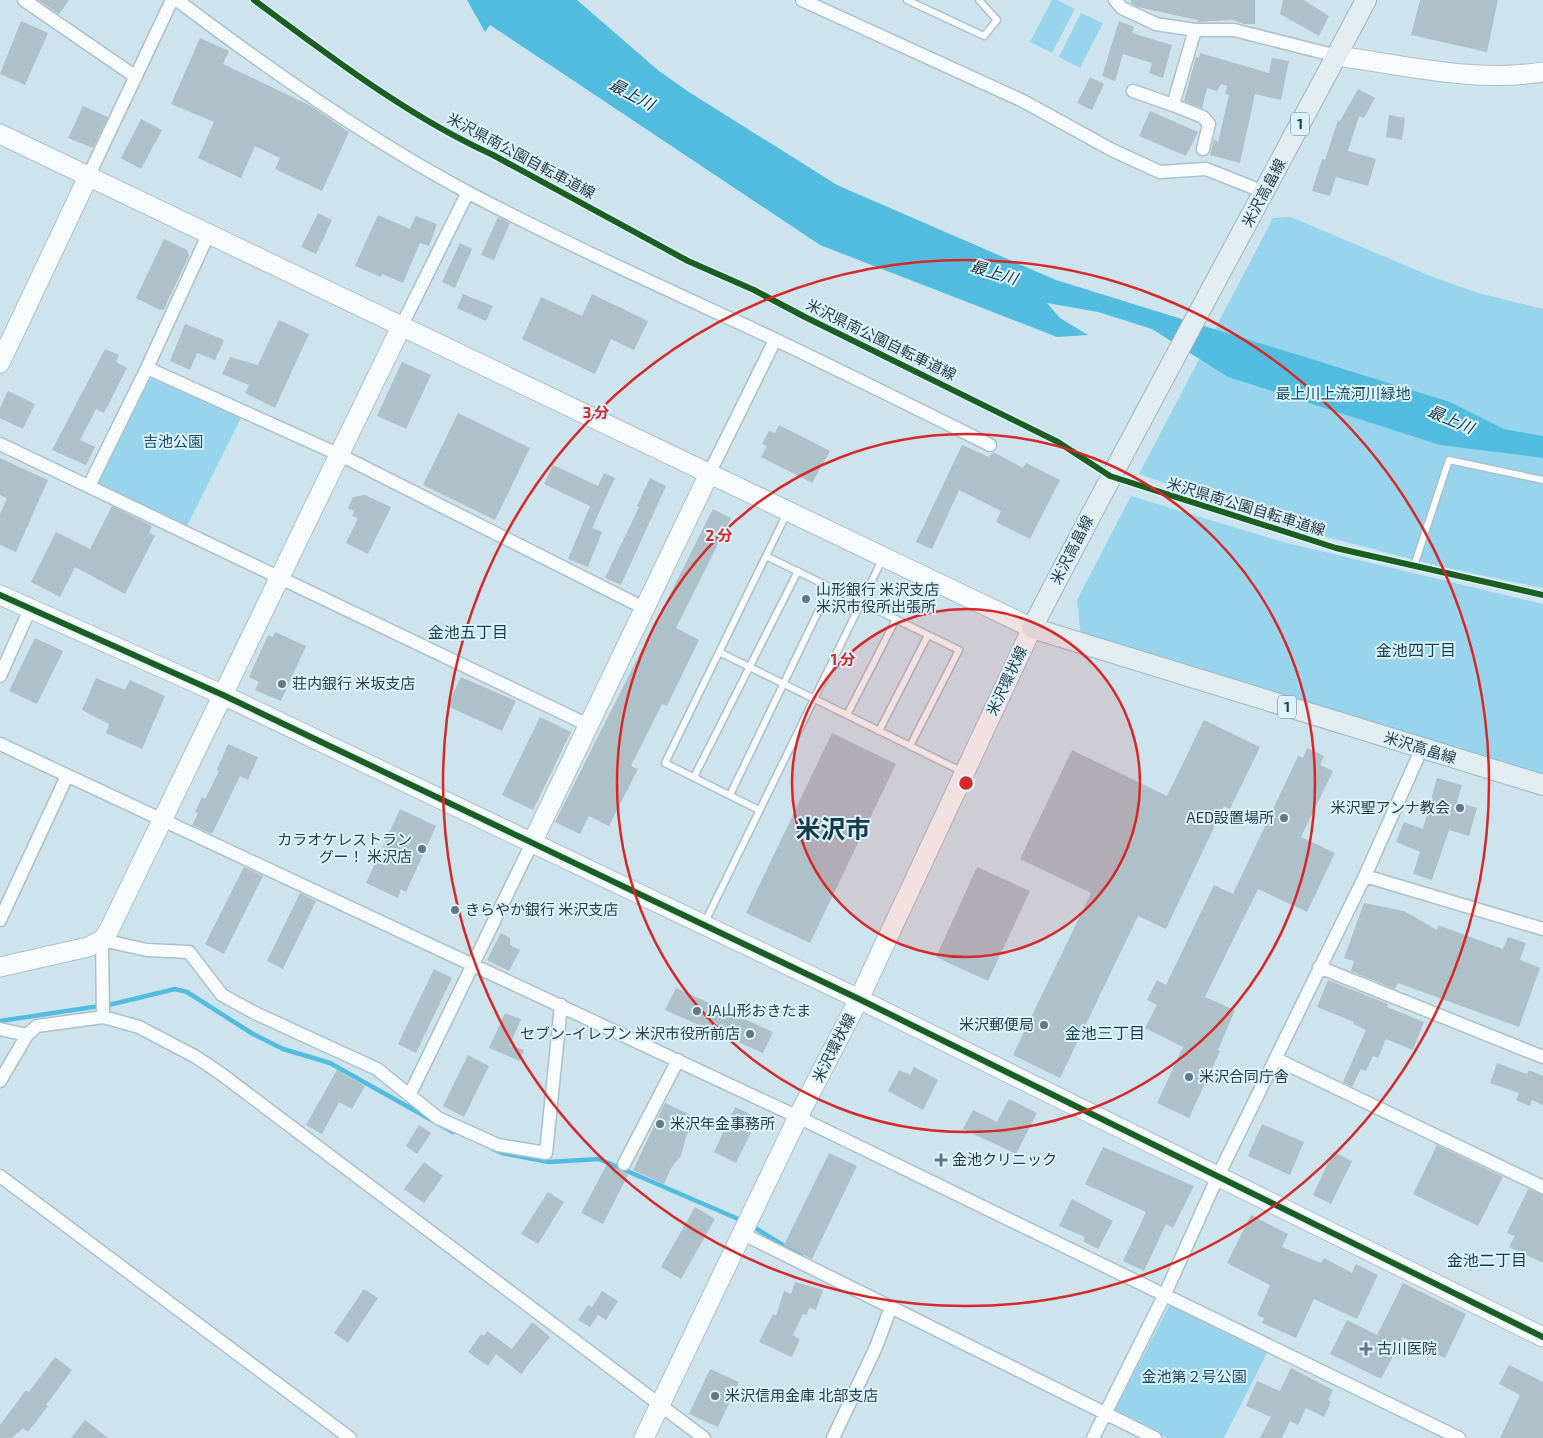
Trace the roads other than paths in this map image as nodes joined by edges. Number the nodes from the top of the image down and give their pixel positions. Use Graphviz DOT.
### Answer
graph roads {
  1 [pos="24,0"];
  2 [pos="172,0"];
  3 [pos="177,0"];
  4 [pos="802,0"];
  5 [pos="907,0"];
  6 [pos="979,0"];
  7 [pos="1115,0"];
  8 [pos="1366,0"];
  9 [pos="1195,30"];
  10 [pos="1337,56"];
  11 [pos="1543,72"];
  12 [pos="136,77"];
  13 [pos="1133,91"];
  14 [pos="1173,105"];
  15 [pos="0,134"];
  16 [pos="1203,149"];
  17 [pos="88,177"];
  18 [pos="468,192"];
  19 [pos="1264,192"];
  20 [pos="208,235"];
  21 [pos="401,327"];
  22 [pos="775,340"];
  23 [pos="0,363"];
  24 [pos="147,368"];
  25 [pos="0,444"];
  26 [pos="990,445"];
  27 [pos="340,455"];
  28 [pos="709,474"];
  29 [pos="1543,480"];
  30 [pos="88,486"];
  31 [pos="788,512"];
  32 [pos="766,556"];
  33 [pos="883,557"];
  34 [pos="1414,566"];
  35 [pos="798,571"];
  36 [pos="281,578"];
  37 [pos="830,587"];
  38 [pos="0,595"];
  39 [pos="862,602"];
  40 [pos="644,608"];
  41 [pos="30,609"];
  42 [pos="896,619"];
  43 [pos="1032,628"];
  44 [pos="928,634"];
  45 [pos="719,652"];
  46 [pos="750,667"];
  47 [pos="0,676"];
  48 [pos="783,684"];
  49 [pos="223,695"];
  50 [pos="814,699"];
  51 [pos="847,715"];
  52 [pos="588,725"];
  53 [pos="879,731"];
  54 [pos="0,744"];
  55 [pos="910,746"];
  56 [pos="1422,748"];
  57 [pos="964,773"];
  58 [pos="67,776"];
  59 [pos="694,777"];
  60 [pos="1543,785"];
  61 [pos="730,795"];
  62 [pos="759,810"];
  63 [pos="163,821"];
  64 [pos="532,843"];
  65 [pos="1365,876"];
  66 [pos="0,920"];
  67 [pos="703,925"];
  68 [pos="1543,929"];
  69 [pos="102,940"];
  70 [pos="473,963"];
  71 [pos="0,966"];
  72 [pos="1319,968"];
  73 [pos="858,999"];
  74 [pos="561,1005"];
  75 [pos="103,1017"];
  76 [pos="0,1029"];
  77 [pos="27,1035"];
  78 [pos="1543,1057"];
  79 [pos="1276,1059"];
  80 [pos="678,1060"];
  81 [pos="0,1081"];
  82 [pos="410,1094"];
  83 [pos="798,1118"];
  84 [pos="624,1164"];
  85 [pos="0,1176"];
  86 [pos="1218,1176"];
  87 [pos="1543,1187"];
  88 [pos="743,1234"];
  89 [pos="1165,1294"];
  90 [pos="891,1307"];
  91 [pos="1543,1337"];
  92 [pos="659,1406"];
  93 [pos="1106,1413"];
  94 [pos="1451,1436"];
  95 [pos="350,1438"];
  96 [pos="644,1438"];
  97 [pos="704,1438"];
  98 [pos="833,1438"];
  99 [pos="1094,1438"];
  100 [pos="1155,1438"];
  1 -- 12 [label="street"];
  2 -- 12 [label="street"];
  3 -- 18 [label="street"];
  4 -- 19 [label="street"];
  5 -- 6 [label="lane"];
  7 -- 9 [label="street"];
  8 -- 10 [label="main road, 米沢高畠線 / 1"];
  9 -- 10 [label="street"];
  9 -- 14 [label="street"];
  10 -- 11 [label="street"];
  10 -- 19 [label="main road, 米沢高畠線 / 1"];
  12 -- 17 [label="street"];
  13 -- 14 [label="street"];
  14 -- 16 [label="street"];
  15 -- 17 [label="street"];
  17 -- 20 [label="street"];
  17 -- 23 [label="street"];
  18 -- 21 [label="street"];
  18 -- 22 [label="street"];
  19 -- 43 [label="main road, 米沢高畠線 / 1"];
  20 -- 21 [label="street"];
  20 -- 24 [label="street"];
  21 -- 27 [label="street"];
  21 -- 28 [label="street"];
  22 -- 26 [label="street"];
  22 -- 28 [label="street"];
  24 -- 27 [label="street"];
  24 -- 30 [label="street"];
  25 -- 30 [label="street"];
  27 -- 36 [label="street"];
  27 -- 40 [label="street"];
  28 -- 31 [label="street"];
  28 -- 40 [label="street"];
  29 -- 34 [label="lane"];
  30 -- 36 [label="street"];
  31 -- 32 [label="lane"];
  31 -- 33 [label="street"];
  32 -- 35 [label="lane"];
  32 -- 45 [label="lane"];
  33 -- 39 [label="lane"];
  33 -- 43 [label="street"];
  35 -- 37 [label="lane"];
  35 -- 46 [label="lane"];
  36 -- 49 [label="street"];
  36 -- 52 [label="street"];
  37 -- 39 [label="lane"];
  37 -- 48 [label="lane"];
  38 -- 41 [label="street"];
  39 -- 42 [label="lane"];
  39 -- 50 [label="lane"];
  40 -- 52 [label="street"];
  41 -- 47 [label="street"];
  41 -- 49 [label="street"];
  42 -- 44 [label="lane"];
  42 -- 51 [label="lane"];
  43 -- 56 [label="main road, 米沢高畠線 / 1"];
  43 -- 57 [label="street, 米沢環状線"];
  44 -- 53 [label="lane"];
  44 -- 55 [label="lane"];
  45 -- 46 [label="lane"];
  45 -- 59 [label="lane"];
  46 -- 48 [label="lane"];
  46 -- 59 [label="lane"];
  48 -- 50 [label="lane"];
  48 -- 61 [label="lane"];
  49 -- 63 [label="street"];
  49 -- 64 [label="street"];
  50 -- 51 [label="lane"];
  50 -- 62 [label="lane"];
  51 -- 53 [label="lane"];
  52 -- 64 [label="street"];
  53 -- 55 [label="lane"];
  54 -- 58 [label="street"];
  55 -- 57 [label="lane"];
  56 -- 60 [label="main road, 米沢高畠線 / 1"];
  56 -- 65 [label="street"];
  57 -- 73 [label="street, 米沢環状線"];
  58 -- 63 [label="street"];
  58 -- 66 [label="street"];
  59 -- 61 [label="lane"];
  61 -- 62 [label="lane"];
  62 -- 67 [label="lane"];
  63 -- 69 [label="street"];
  63 -- 70 [label="street"];
  64 -- 67 [label="street"];
  64 -- 70 [label="street"];
  65 -- 68 [label="street"];
  65 -- 72 [label="street"];
  67 -- 73 [label="street"];
  69 -- 71 [label="street"];
  69 -- 75 [label="street"];
  69 -- 82 [label="street"];
  70 -- 74 [label="street"];
  70 -- 82 [label="street"];
  72 -- 78 [label="street"];
  72 -- 79 [label="street"];
  73 -- 83 [label="street, 米沢環状線"];
  73 -- 86 [label="street"];
  74 -- 80 [label="street"];
  74 -- 82 [label="street"];
  75 -- 77 [label="street"];
  75 -- 92 [label="street"];
  76 -- 77 [label="street"];
  77 -- 81 [label="street"];
  79 -- 86 [label="street"];
  79 -- 87 [label="street"];
  80 -- 83 [label="street"];
  80 -- 84 [label="street"];
  83 -- 88 [label="street, 米沢環状線"];
  83 -- 89 [label="street"];
  85 -- 95 [label="street"];
  86 -- 89 [label="street"];
  86 -- 91 [label="street"];
  88 -- 90 [label="street"];
  88 -- 92 [label="street, 米沢環状線"];
  89 -- 93 [label="street"];
  89 -- 94 [label="street"];
  90 -- 93 [label="street"];
  90 -- 98 [label="street"];
  92 -- 96 [label="street, 米沢環状線"];
  92 -- 97 [label="street"];
  93 -- 99 [label="street"];
  93 -- 100 [label="street"];
}
